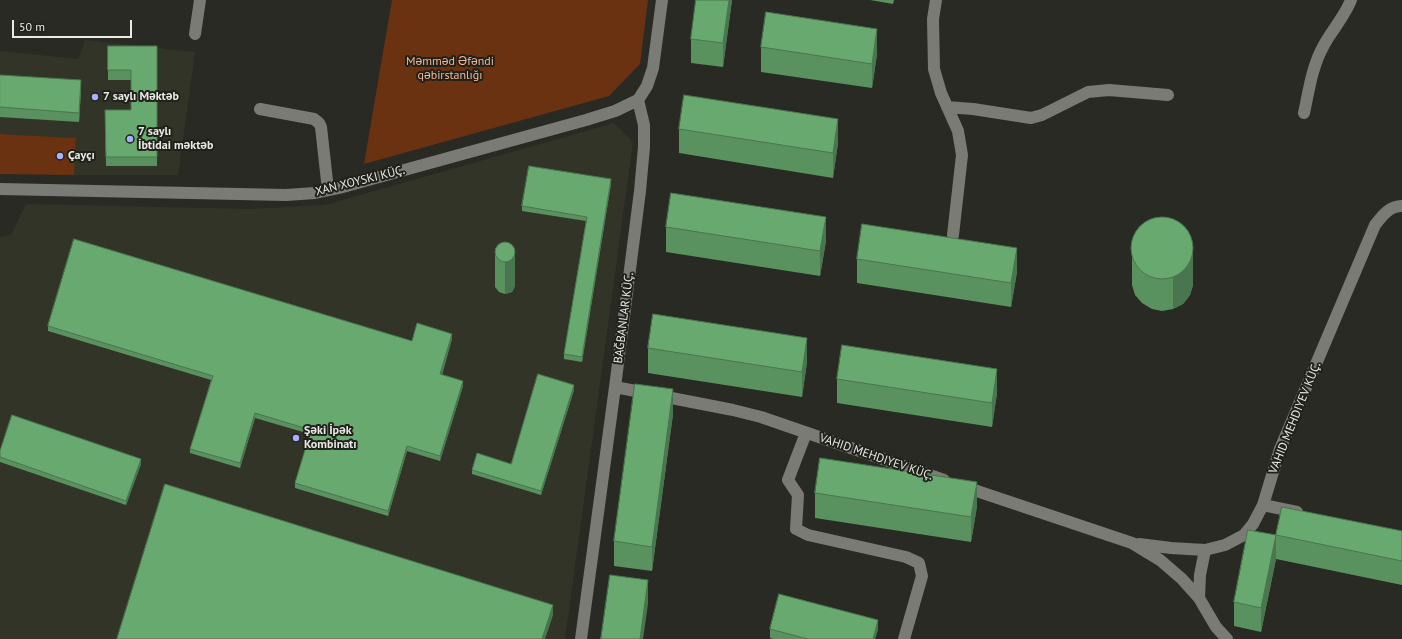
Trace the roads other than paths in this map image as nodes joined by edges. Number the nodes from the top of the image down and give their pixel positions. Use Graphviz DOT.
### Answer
graph roads {
  1 [pos="200,0"];
  2 [pos="662,0"];
  3 [pos="936,0"];
  4 [pos="1351,0"];
  5 [pos="195,34"];
  6 [pos="1168,95"];
  7 [pos="638,100"];
  8 [pos="947,107"];
  9 [pos="260,109"];
  10 [pos="1304,113"];
  11 [pos="0,189"];
  12 [pos="328,190"];
  13 [pos="1402,206"];
  14 [pos="953,235"];
  15 [pos="615,387"];
  16 [pos="806,432"];
  17 [pos="1263,505"];
  18 [pos="1309,514"];
  19 [pos="1132,543"];
  20 [pos="1205,550"];
  21 [pos="1199,598"];
  22 [pos="581,639"];
  23 [pos="904,639"];
  24 [pos="1227,639"];
  1 -- 5 [label="street"];
  2 -- 7 [label="street"];
  3 -- 8 [label="street"];
  4 -- 10 [label="street"];
  6 -- 8 [label="street"];
  7 -- 12 [label="street, XAN XOYSKI KÜÇ."];
  7 -- 15 [label="street, BAĞBANLAR KÜÇ."];
  8 -- 14 [label="street"];
  9 -- 12 [label="street"];
  11 -- 12 [label="street, XAN XOYSKI KÜÇ."];
  13 -- 17 [label="street, VAHID MEHDIYEV KÜÇ."];
  15 -- 16 [label="street, VAHID MEHDIYEV KÜÇ."];
  15 -- 22 [label="street, BAĞBANLAR KÜÇ."];
  16 -- 19 [label="street, VAHID MEHDIYEV KÜÇ."];
  16 -- 23 [label="street"];
  17 -- 18 [label="street"];
  17 -- 20 [label="street, VAHID MEHDIYEV KÜÇ."];
  19 -- 20 [label="street, VAHID MEHDIYEV KÜÇ."];
  19 -- 21 [label="street, VAHID MEHDIYEV KÜÇ."];
  20 -- 21 [label="street"];
  21 -- 24 [label="street, VAHID MEHDIYEV KÜÇ."];
}
